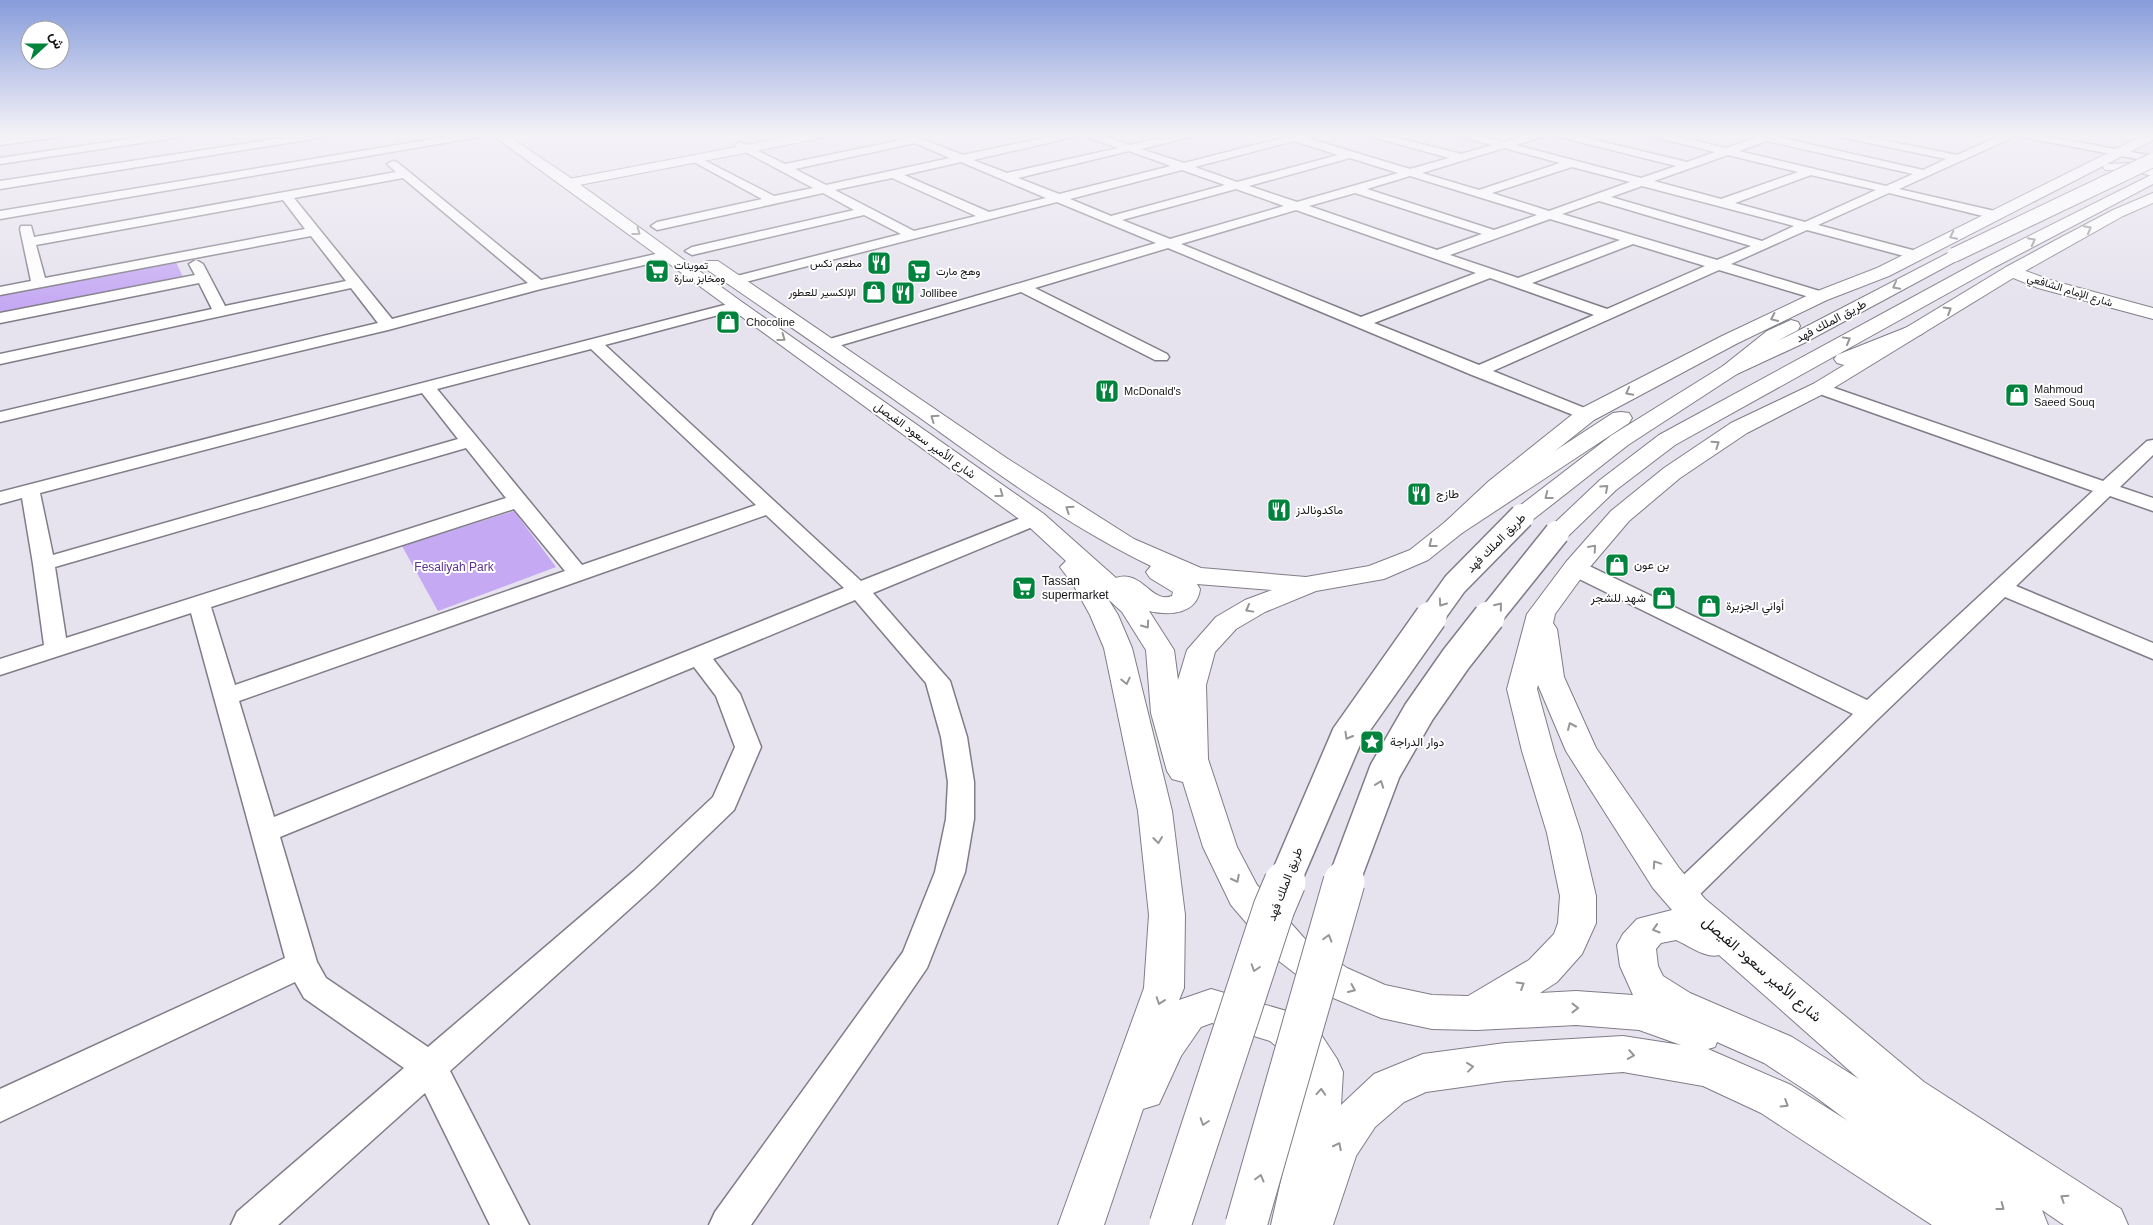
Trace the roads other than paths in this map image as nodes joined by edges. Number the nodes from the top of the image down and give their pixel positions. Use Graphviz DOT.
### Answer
graph roads {
  1 [pos="140,191"];
  2 [pos="312,191"];
  3 [pos="425,191"];
  4 [pos="593,191"];
  5 [pos="598,191"];
  6 [pos="756,191"];
  7 [pos="814,191"];
  8 [pos="828,191"];
  9 [pos="931,191"];
  10 [pos="1040,191"];
  11 [pos="1084,191"];
  12 [pos="1214,191"];
  13 [pos="1255,191"];
  14 [pos="1345,191"];
  15 [pos="1365,191"];
  16 [pos="1469,191"];
  17 [pos="1486,191"];
  18 [pos="1614,191"];
  19 [pos="1679,191"];
  20 [pos="1756,191"];
  21 [pos="1883,191"];
  22 [pos="1897,191"];
  23 [pos="2040,191"];
  24 [pos="2045,191"];
  25 [pos="2085,191"];
  26 [pos="2128,191"];
  27 [pos="2151,191"];
  28 [pos="1478,194"];
  29 [pos="286,196"];
  30 [pos="1598,197"];
  31 [pos="2153,197"];
  32 [pos="1057,198"];
  33 [pos="772,200"];
  34 [pos="2023,200"];
  35 [pos="1723,203"];
  36 [pos="1297,206"];
  37 [pos="22,211"];
  38 [pos="865,211"];
  39 [pos="2118,213"];
  40 [pos="0,215"];
  41 [pos="1548,215"];
  42 [pos="1995,215"];
  43 [pos="987,216"];
  44 [pos="1108,220"];
  45 [pos="1807,225"];
  46 [pos="656,226"];
  47 [pos="314,230"];
  48 [pos="1494,234"];
  49 [pos="912,235"];
  50 [pos="1631,240"];
  51 [pos="29,242"];
  52 [pos="1168,244"];
  53 [pos="1763,244"];
  54 [pos="692,250"];
  55 [pos="191,254"];
  56 [pos="669,255"];
  57 [pos="1436,255"];
  58 [pos="1915,255"];
  59 [pos="1717,265"];
  60 [pos="2012,271"];
  61 [pos="1883,272"];
  62 [pos="1490,273"];
  63 [pos="203,278"];
  64 [pos="734,280"];
  65 [pos="40,283"];
  66 [pos="355,283"];
  67 [pos="1519,283"];
  68 [pos="538,286"];
  69 [pos="1023,287"];
  70 [pos="0,291"];
  71 [pos="1821,296"];
  72 [pos="2153,303"];
  73 [pos="736,306"];
  74 [pos="221,312"];
  75 [pos="1607,314"];
  76 [pos="2153,314"];
  77 [pos="0,318"];
  78 [pos="1360,323"];
  79 [pos="388,325"];
  80 [pos="1915,330"];
  81 [pos="594,343"];
  82 [pos="829,344"];
  83 [pos="1161,357"];
  84 [pos="0,359"];
  85 [pos="1730,370"];
  86 [pos="1478,372"];
  87 [pos="426,387"];
  88 [pos="1820,388"];
  89 [pos="1720,410"];
  90 [pos="1586,415"];
  91 [pos="0,417"];
  92 [pos="470,441"];
  93 [pos="2153,445"];
  94 [pos="2107,489"];
  95 [pos="30,490"];
  96 [pos="0,498"];
  97 [pos="518,501"];
  98 [pos="2153,505"];
  99 [pos="770,507"];
  100 [pos="1035,519"];
  101 [pos="1453,528"];
  102 [pos="1102,531"];
  103 [pos="44,564"];
  104 [pos="1575,568"];
  105 [pos="578,574"];
  106 [pos="1310,584"];
  107 [pos="2002,588"];
  108 [pos="859,591"];
  109 [pos="199,603"];
  110 [pos="1540,614"];
  111 [pos="56,649"];
  112 [pos="2153,652"];
  113 [pos="698,656"];
  114 [pos="0,667"];
  115 [pos="225,696"];
  116 [pos="1870,712"];
  117 [pos="264,832"];
  118 [pos="1220,847"];
  119 [pos="1680,895"];
  120 [pos="302,964"];
  121 [pos="1473,1013"];
  122 [pos="430,1067"];
  123 [pos="1909,1096"];
  124 [pos="0,1106"];
  125 [pos="1966,1181"];
  126 [pos="1083,1219"];
  127 [pos="250,1225"];
  128 [pos="510,1225"];
  129 [pos="728,1225"];
  130 [pos="1170,1225"];
  131 [pos="1246,1225"];
  132 [pos="1294,1225"];
  133 [pos="1310,1225"];
  134 [pos="1973,1225"];
  135 [pos="2025,1225"];
  136 [pos="2105,1225"];
  1 -- 37 [label="street"];
  2 -- 29 [label="street"];
  3 -- 68 [label="street"];
  4 -- 56 [label="main road, شارع الأمير سعود الفيصل, one-way"];
  5 -- 46 [label="main road, شارع الأمير سعود الفيصل"];
  6 -- 33 [label="street"];
  7 -- 33 [label="street"];
  8 -- 38 [label="street"];
  9 -- 43 [label="street"];
  10 -- 32 [label="street"];
  11 -- 32 [label="street"];
  12 -- 44 [label="street"];
  13 -- 36 [label="street"];
  14 -- 36 [label="street"];
  15 -- 48 [label="street"];
  16 -- 28 [label="street"];
  17 -- 28 [label="street"];
  18 -- 30 [label="street"];
  19 -- 35 [label="street"];
  20 -- 35 [label="street"];
  21 -- 45 [label="street"];
  22 -- 42 [label="street"];
  23 -- 34 [label="main road"];
  24 -- 34 [label="main road"];
  25 -- 85 [label="main road, طريق الملك فهد, one-way, bridge"];
  89 -- 26 [label="main road, طريق الملك فهد, one-way"];
  27 -- 39 [label="main road"];
  28 -- 41 [label="street"];
  29 -- 47 [label="street"];
  29 -- 51 [label="street"];
  30 -- 41 [label="street"];
  30 -- 53 [label="street"];
  31 -- 39 [label="main road"];
  32 -- 43 [label="street"];
  32 -- 44 [label="street"];
  33 -- 46 [label="street"];
  34 -- 42 [label="main road"];
  35 -- 45 [label="street"];
  36 -- 52 [label="street"];
  36 -- 57 [label="street"];
  37 -- 40 [label="street"];
  37 -- 51 [label="street"];
  38 -- 49 [label="street"];
  38 -- 54 [label="street"];
  60 -- 39 [label="main road, one-way"];
  41 -- 48 [label="street"];
  41 -- 50 [label="street"];
  42 -- 58 [label="main road, one-way"];
  43 -- 49 [label="street"];
  44 -- 52 [label="street"];
  45 -- 53 [label="street"];
  45 -- 58 [label="street"];
  46 -- 54 [label="main road, شارع الأمير سعود الفيصل"];
  47 -- 55 [label="street"];
  47 -- 66 [label="street"];
  48 -- 57 [label="street"];
  49 -- 64 [label="street"];
  50 -- 59 [label="street"];
  50 -- 67 [label="street"];
  51 -- 65 [label="street"];
  52 -- 69 [label="street"];
  52 -- 78 [label="street"];
  53 -- 59 [label="street"];
  54 -- 64 [label="main road, شارع الأمير سعود الفيصل"];
  55 -- 63 [label="street"];
  55 -- 65 [label="street"];
  56 -- 68 [label="street"];
  56 -- 73 [label="main road, شارع الأمير سعود الفيصل"];
  57 -- 62 [label="street"];
  58 -- 61 [label="main road"];
  59 -- 71 [label="street"];
  59 -- 75 [label="street"];
  60 -- 72 [label="main road, شارع الإمام الشافعي"];
  60 -- 76 [label="main road, شارع الإمام الشافعي"];
  80 -- 60 [label="main road, one-way"];
  61 -- 71 [label="main road"];
  61 -- 85 [label="main road"];
  62 -- 67 [label="street"];
  62 -- 78 [label="street"];
  63 -- 74 [label="street"];
  63 -- 77 [label="street"];
  64 -- 82 [label="main road, شارع الأمير سعود الفيصل"];
  65 -- 70 [label="street"];
  66 -- 74 [label="street"];
  66 -- 79 [label="street"];
  67 -- 75 [label="street"];
  68 -- 79 [label="street"];
  69 -- 82 [label="street"];
  69 -- 83 [label="street"];
  71 -- 90 [label="main road, one-way"];
  73 -- 81 [label="street"];
  73 -- 100 [label="main road, شارع الأمير سعود الفيصل, one-way"];
  74 -- 84 [label="street"];
  75 -- 86 [label="street"];
  78 -- 86 [label="street"];
  79 -- 91 [label="street"];
  80 -- 88 [label="main road"];
  80 -- 89 [label="main road"];
  81 -- 87 [label="street"];
  81 -- 99 [label="street"];
  102 -- 82 [label="main road, شارع الأمير سعود الفيصل, one-way"];
  85 -- 101 [label="main road"];
  85 -- 130 [label="main road, طريق الملك فهد, one-way, bridge"];
  86 -- 90 [label="street"];
  87 -- 92 [label="street"];
  87 -- 95 [label="street"];
  88 -- 94 [label="street"];
  104 -- 88 [label="main road, one-way"];
  131 -- 89 [label="main road, طريق الملك فهد, one-way, bridge"];
  90 -- 101 [label="main road"];
  92 -- 97 [label="street"];
  92 -- 103 [label="street"];
  93 -- 94 [label="street"];
  94 -- 98 [label="street"];
  94 -- 107 [label="street"];
  95 -- 96 [label="street"];
  95 -- 103 [label="street"];
  97 -- 105 [label="street"];
  97 -- 109 [label="street"];
  99 -- 105 [label="street"];
  99 -- 108 [label="street"];
  100 -- 102 [label="main road"];
  100 -- 108 [label="street"];
  100 -- 118 [label="main road, شارع الأمير سعود الفيصل, one-way"];
  100 -- 126 [label="main road, one-way"];
  101 -- 106 [label="main road, one-way"];
  102 -- 106 [label="main road, شارع الأمير سعود الفيصل"];
  103 -- 111 [label="street"];
  104 -- 110 [label="main road"];
  104 -- 116 [label="street"];
  105 -- 115 [label="street"];
  106 -- 118 [label="main road, one-way"];
  107 -- 112 [label="street"];
  107 -- 116 [label="street"];
  108 -- 113 [label="street"];
  108 -- 129 [label="street"];
  109 -- 111 [label="street"];
  109 -- 115 [label="street"];
  119 -- 110 [label="main road, شارع الأمير سعود الفيصل, one-way"];
  121 -- 110 [label="main road, one-way"];
  111 -- 114 [label="street"];
  113 -- 117 [label="street"];
  113 -- 122 [label="street"];
  115 -- 117 [label="street"];
  116 -- 119 [label="street"];
  117 -- 120 [label="street"];
  118 -- 121 [label="main road, one-way"];
  119 -- 123 [label="main road, شارع الأمير سعود الفيصل"];
  120 -- 122 [label="street"];
  120 -- 124 [label="street"];
  121 -- 125 [label="main road, one-way"];
  122 -- 127 [label="street"];
  122 -- 128 [label="street"];
  123 -- 125 [label="main road, one-way"];
  136 -- 123 [label="main road, شارع الأمير سعود الفيصل, one-way"];
  125 -- 135 [label="main road, one-way"];
  132 -- 126 [label="main road, one-way"];
  133 -- 134 [label="main road, one-way"];
}
